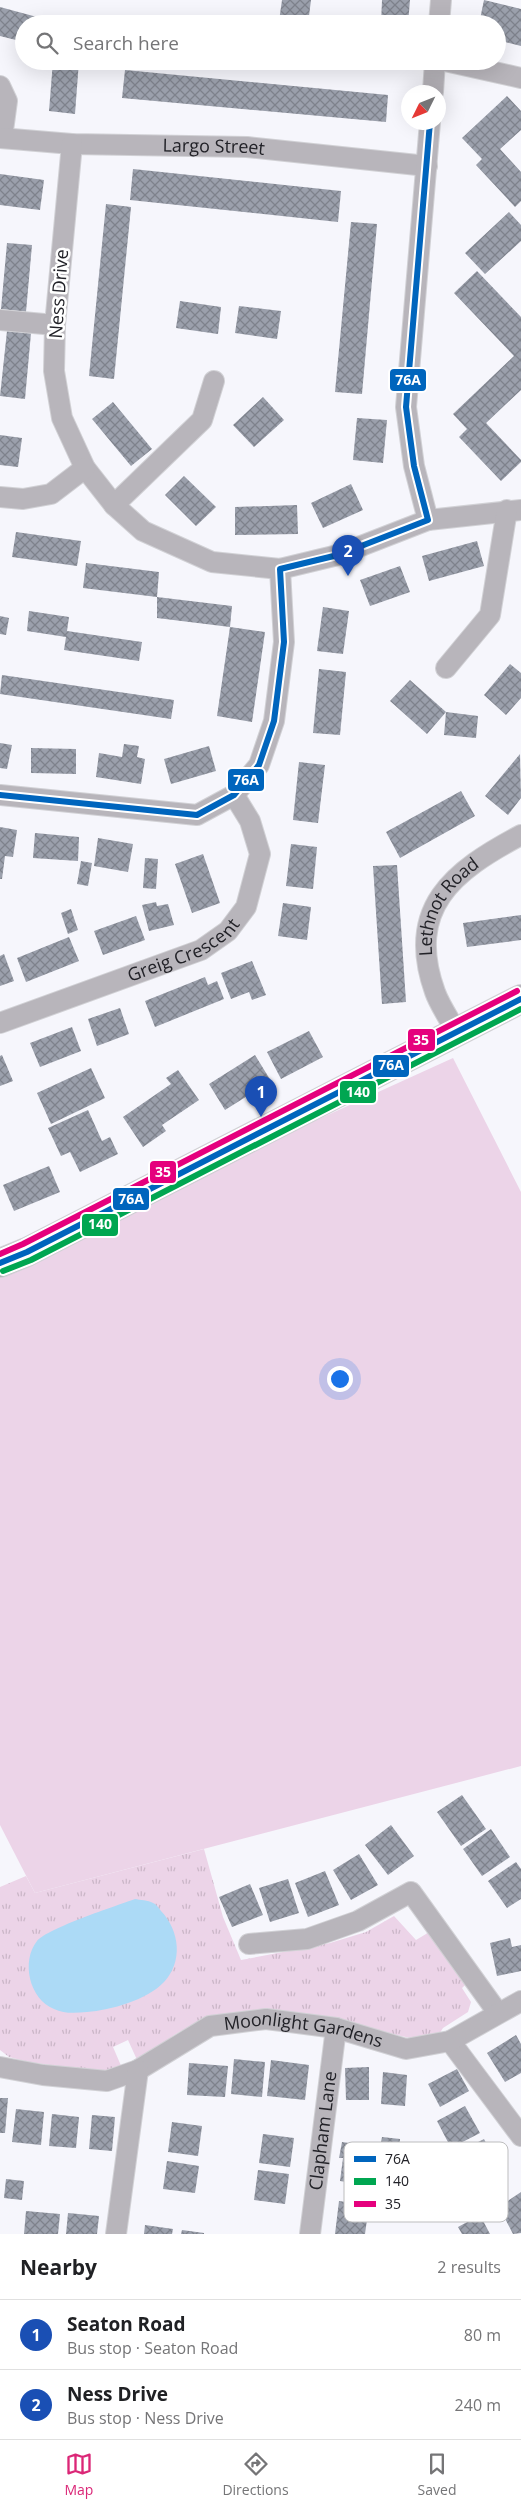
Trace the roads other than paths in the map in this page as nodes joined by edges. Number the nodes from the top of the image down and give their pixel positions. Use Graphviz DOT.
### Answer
graph roads {
  1 [pos="441,0"];
  2 [pos="440,15"];
  3 [pos="434,70"];
  4 [pos="485,70"];
  5 [pos="521,78"];
  6 [pos="433,85"];
  7 [pos="0,86"];
  8 [pos="429,130"];
  9 [pos="1,138"];
  10 [pos="72,144"];
  11 [pos="427,166"];
  12 [pos="0,320"];
  13 [pos="55,325"];
  14 [pos="214,381"];
  15 [pos="85,468"];
  16 [pos="0,497"];
  17 [pos="114,505"];
  18 [pos="514,510"];
  19 [pos="428,520"];
  20 [pos="280,569"];
  21 [pos="446,668"];
  22 [pos="0,795"];
  23 [pos="234,795"];
  24 [pos="521,835"];
  25 [pos="521,999"];
  26 [pos="0,1024"];
  27 [pos="457,1033"];
  28 [pos="0,1263"];
  29 [pos="249,1944"];
  30 [pos="521,2001"];
  31 [pos="498,2013"];
  32 [pos="336,2028"];
  33 [pos="450,2041"];
  34 [pos="0,2067"];
  35 [pos="138,2070"];
  36 [pos="521,2136"];
  37 [pos="116,2234"];
  38 [pos="310,2234"];
  1 -- 2 [label="street"];
  3 -- 6 [label="street"];
  4 -- 5 [label="street"];
  7 -- 9 [label="street"];
  8 -- 11 [label="street"];
  9 -- 10 [label="street, Largo Street"];
  10 -- 11 [label="street, Largo Street"];
  10 -- 13 [label="street, Ness Drive"];
  11 -- 19 [label="street"];
  12 -- 13 [label="street"];
  13 -- 15 [label="street, Ness Drive"];
  14 -- 17 [label="street"];
  15 -- 16 [label="street"];
  15 -- 17 [label="street, Ness Drive"];
  17 -- 20 [label="street, Ness Drive"];
  18 -- 19 [label="street, Ness Drive"];
  18 -- 21 [label="street"];
  19 -- 20 [label="street, Ness Drive"];
  20 -- 23 [label="street"];
  22 -- 23 [label="street"];
  23 -- 26 [label="street, Greig Crescent"];
  24 -- 27 [label="street, Lethnot Road"];
  25 -- 27 [label="street"];
  27 -- 28 [label="street"];
  29 -- 31 [label="street"];
  30 -- 31 [label="street, Moonlight Gardens"];
  31 -- 33 [label="street, Moonlight Gardens"];
  32 -- 33 [label="street, Moonlight Gardens"];
  32 -- 35 [label="street, Moonlight Gardens"];
  32 -- 38 [label="street, Clapham Lane"];
  33 -- 36 [label="street"];
  34 -- 35 [label="street, Moonlight Gardens"];
  35 -- 37 [label="street"];
}
